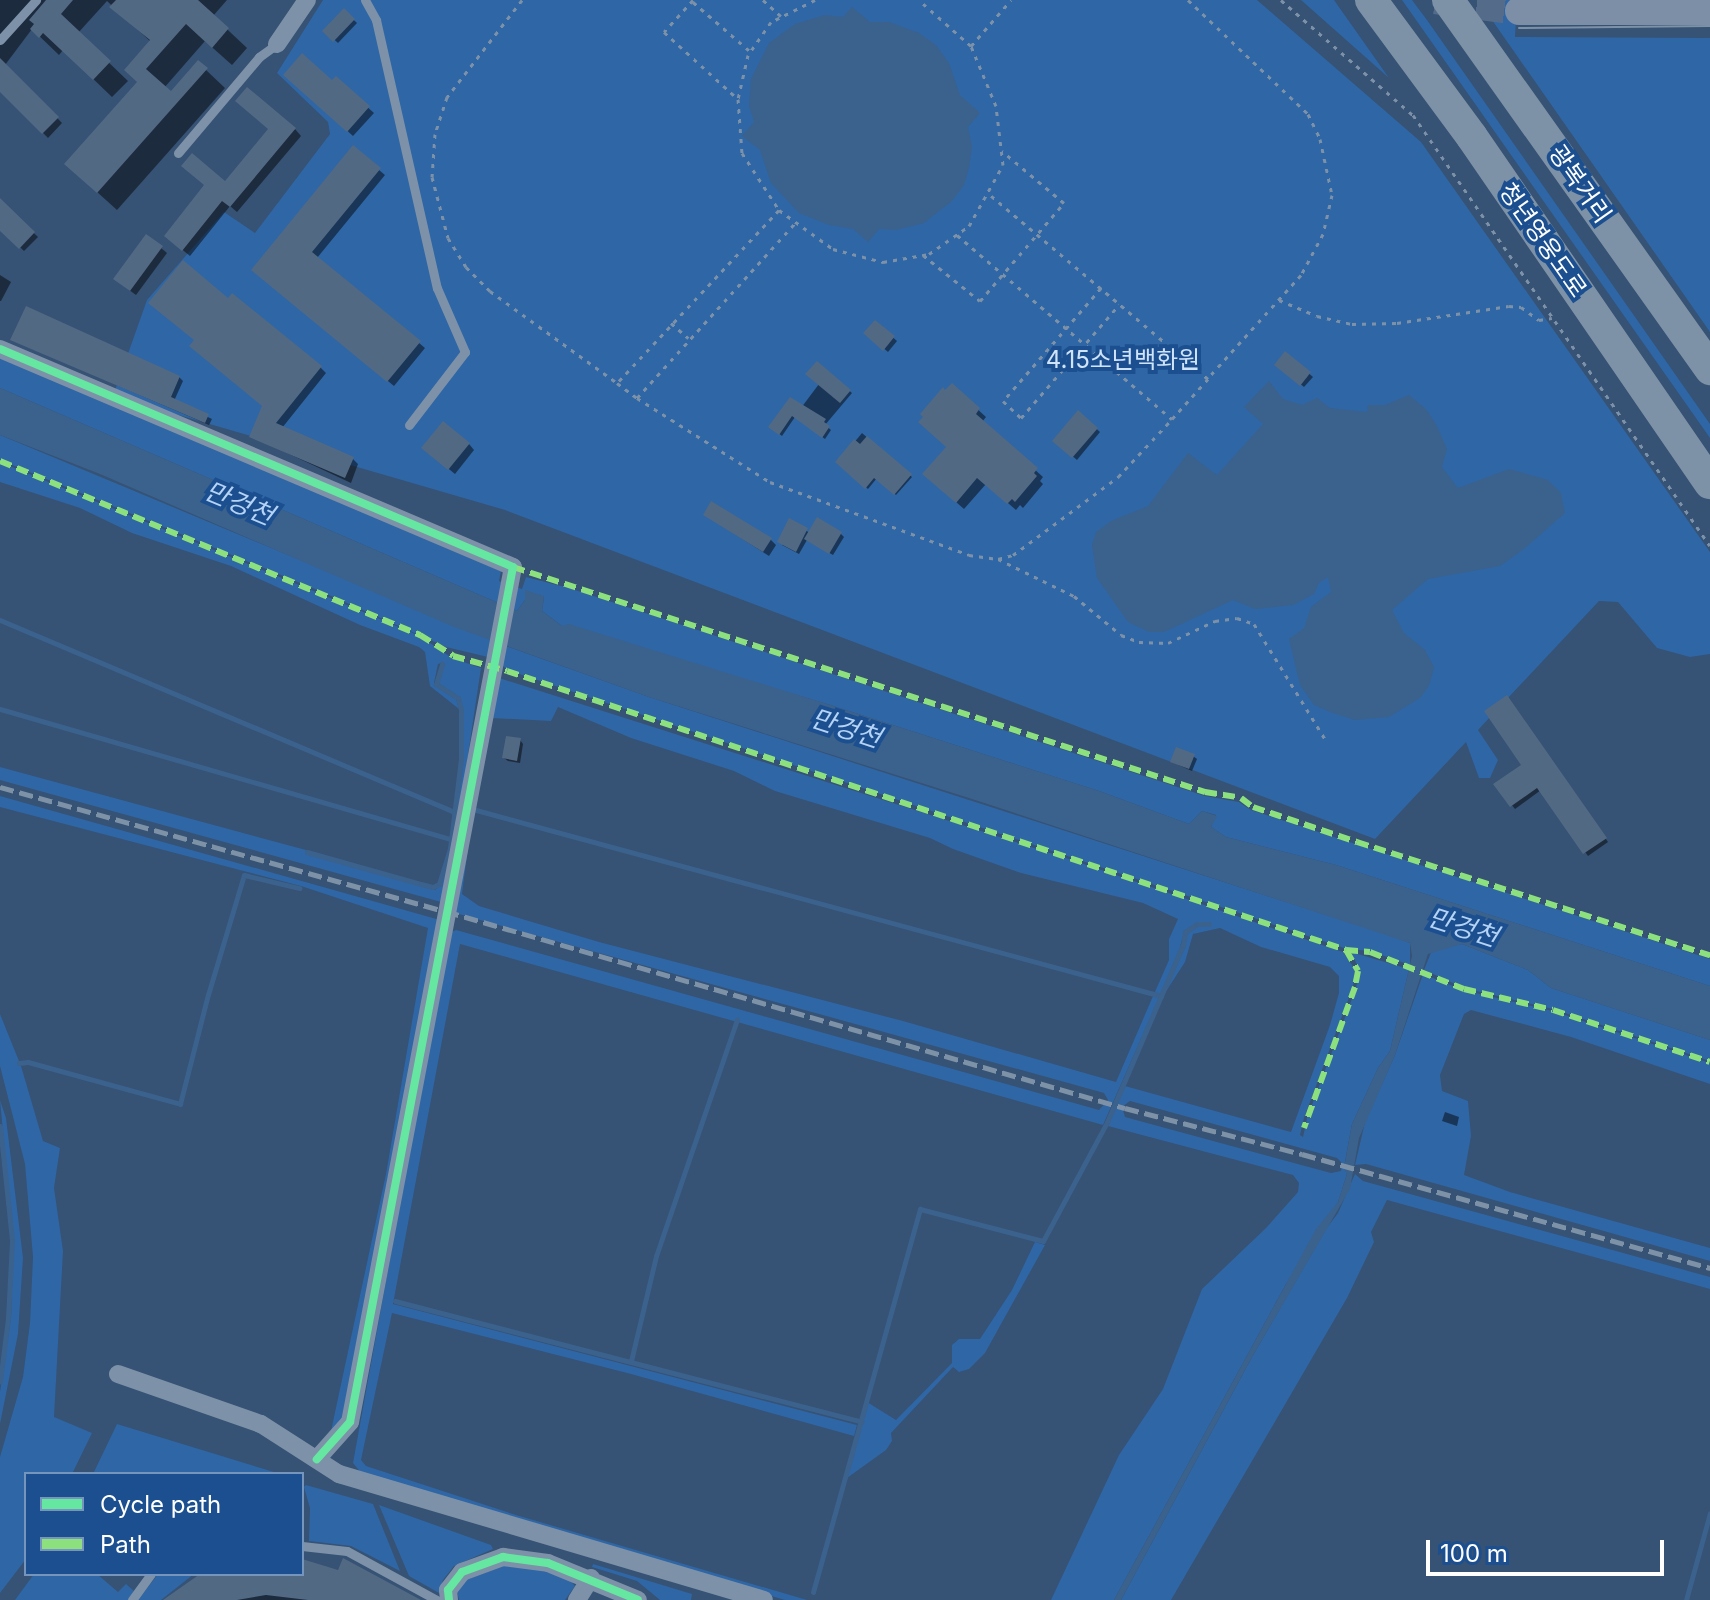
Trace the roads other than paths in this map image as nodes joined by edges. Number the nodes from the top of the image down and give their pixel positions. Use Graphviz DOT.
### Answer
graph roads {
  1 [pos="36,0"];
  2 [pos="307,0"];
  3 [pos="365,0"];
  4 [pos="1371,0"];
  5 [pos="1448,0"];
  6 [pos="1519,11"];
  7 [pos="1710,11"];
  8 [pos="0,40"];
  9 [pos="277,44"];
  10 [pos="178,153"];
  11 [pos="0,349"];
  12 [pos="1710,369"];
  13 [pos="409,425"];
  14 [pos="1710,483"];
  15 [pos="118,1374"];
  16 [pos="317,1459"];
  17 [pos="304,1546"];
  18 [pos="150,1576"];
  19 [pos="591,1578"];
  20 [pos="132,1600"];
  21 [pos="437,1600"];
  22 [pos="449,1600"];
  23 [pos="577,1600"];
  24 [pos="638,1600"];
  25 [pos="764,1600"];
  1 -- 8 [label="lane"];
  2 -- 9 [label="street"];
  3 -- 13 [label="lane"];
  4 -- 14 [label="highway, 청년영웅도로"];
  5 -- 12 [label="highway, 광복거리"];
  6 -- 7 [label="main road"];
  9 -- 10 [label="lane"];
  11 -- 16 [label="street"];
  15 -- 16 [label="street"];
  16 -- 25 [label="street"];
  17 -- 21 [label="lane"];
  18 -- 20 [label="lane"];
  19 -- 22 [label="street"];
  19 -- 23 [label="street"];
  19 -- 24 [label="street"];
}
